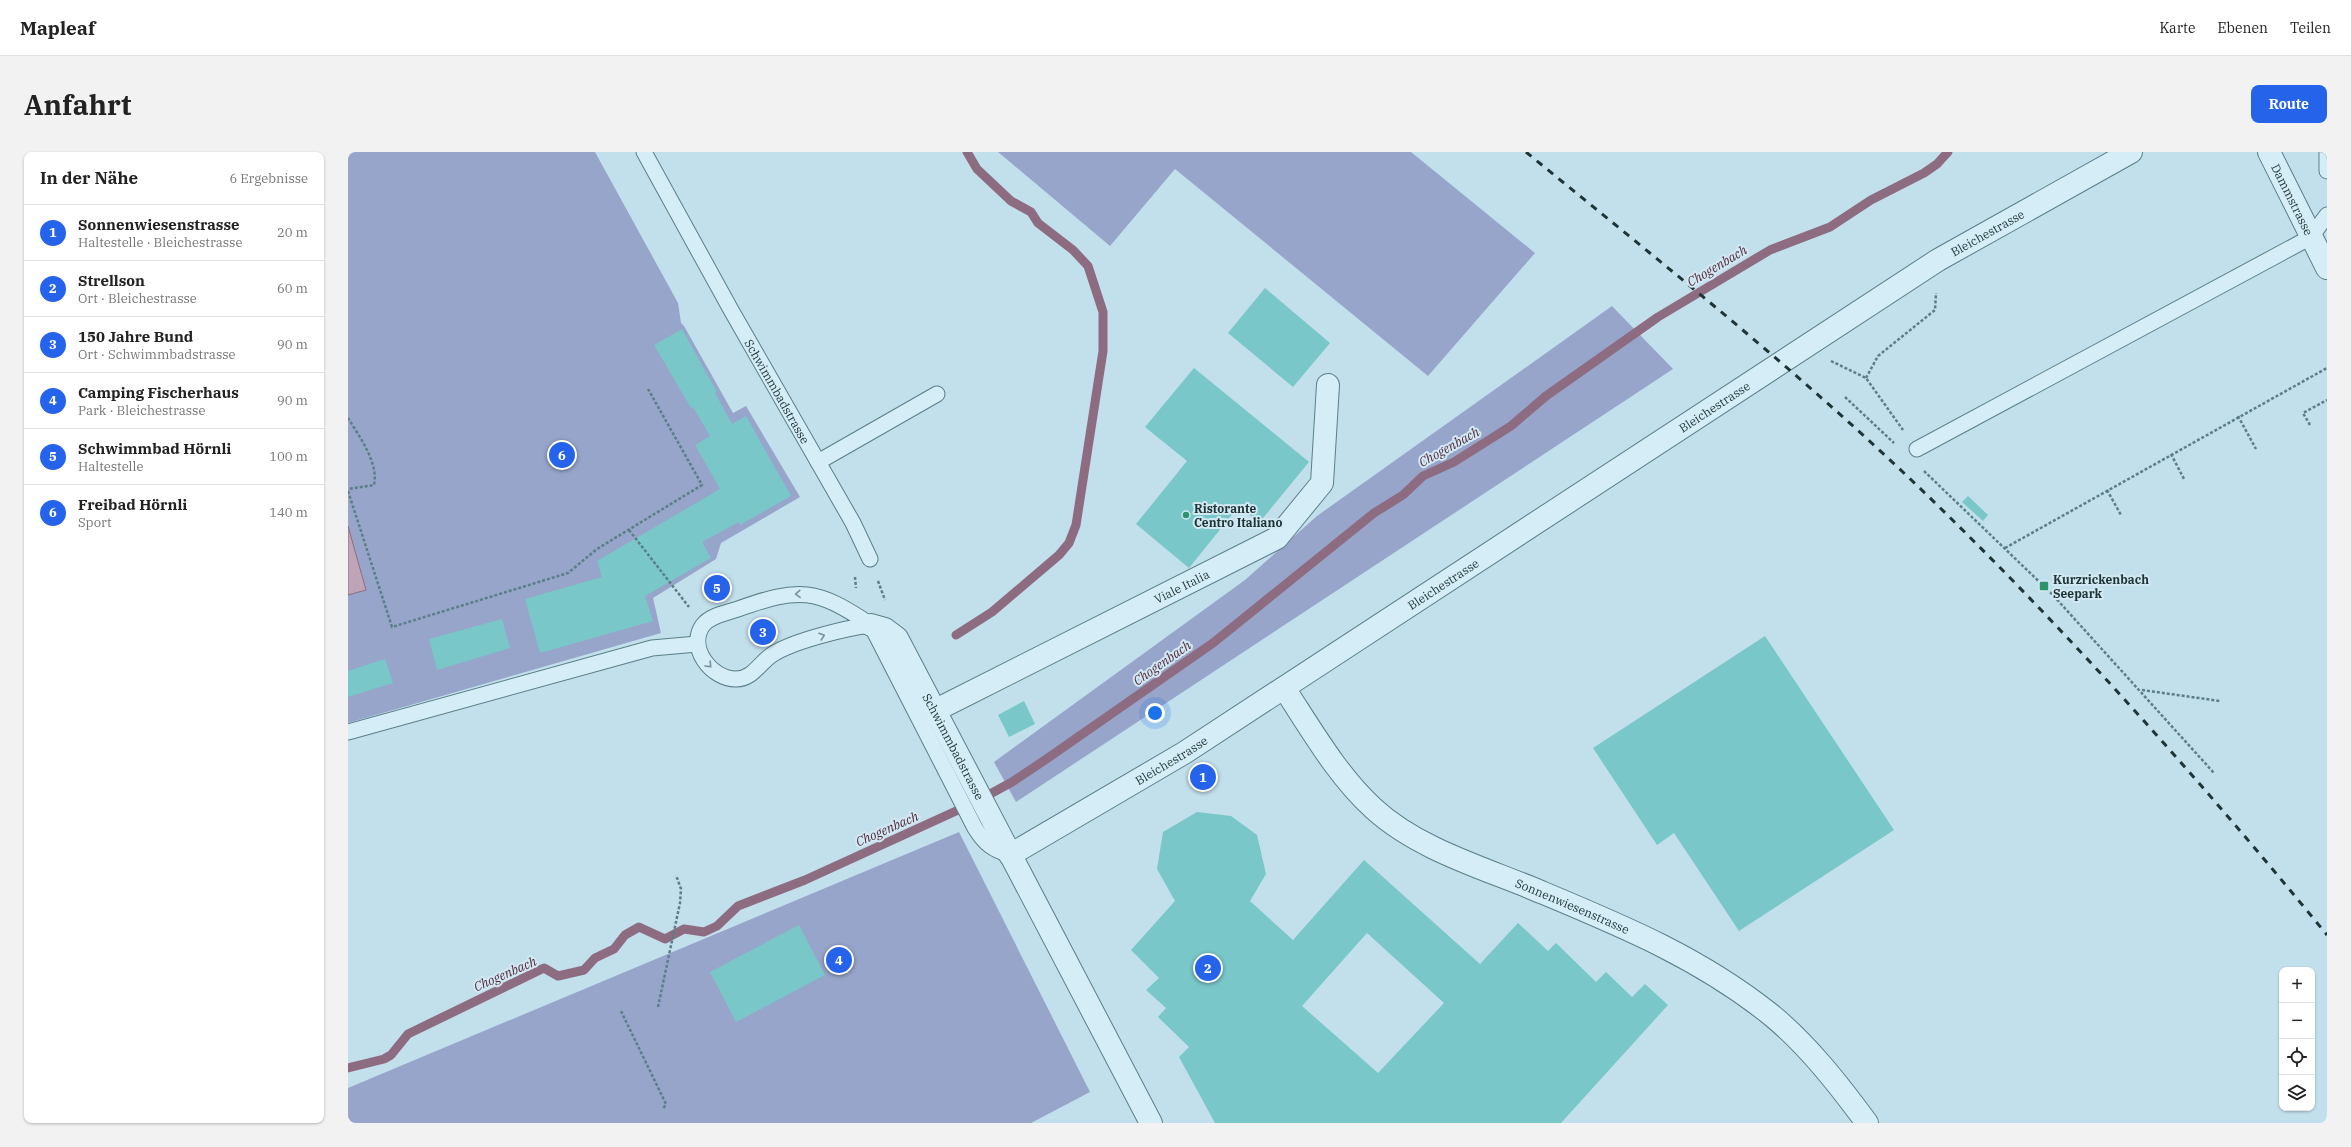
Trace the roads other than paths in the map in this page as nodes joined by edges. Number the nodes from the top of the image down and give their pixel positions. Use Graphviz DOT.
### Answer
graph roads {
  1 [pos="644,152"];
  2 [pos="2131,152"];
  3 [pos="2269,152"];
  4 [pos="2327,152"];
  5 [pos="2327,171"];
  6 [pos="2327,215"];
  7 [pos="2311,237"];
  8 [pos="2327,268"];
  9 [pos="1328,385"];
  10 [pos="937,394"];
  11 [pos="1917,449"];
  12 [pos="818,462"];
  13 [pos="870,559"];
  14 [pos="871,625"];
  15 [pos="698,644"];
  16 [pos="1284,688"];
  17 [pos="936,710"];
  18 [pos="348,732"];
  19 [pos="965,787"];
  20 [pos="1010,855"];
  21 [pos="1151,1123"];
  22 [pos="1867,1123"];
  1 -- 12 [label="lane, Schwimmbadstrasse"];
  2 -- 16 [label="street, Bleichestrasse"];
  3 -- 7 [label="street, Dammstrasse"];
  4 -- 5 [label="lane"];
  6 -- 7 [label="lane"];
  7 -- 8 [label="street, Dammstrasse"];
  7 -- 11 [label="lane"];
  9 -- 17 [label="street, Viale Italia"];
  10 -- 12 [label="lane"];
  12 -- 13 [label="lane, Schwimmbadstrasse"];
  14 -- 15 [label="lane, one-way"];
  15 -- 14 [label="lane, one-way"];
  14 -- 17 [label="street, Schwimmbadstrasse"];
  14 -- 19 [label="lane"];
  15 -- 18 [label="lane"];
  16 -- 20 [label="street, Bleichestrasse"];
  16 -- 22 [label="street, Sonnenwiesenstrasse"];
  17 -- 19 [label="street, Schwimmbadstrasse"];
  19 -- 20 [label="street, Schwimmbadstrasse"];
  20 -- 21 [label="street"];
}
